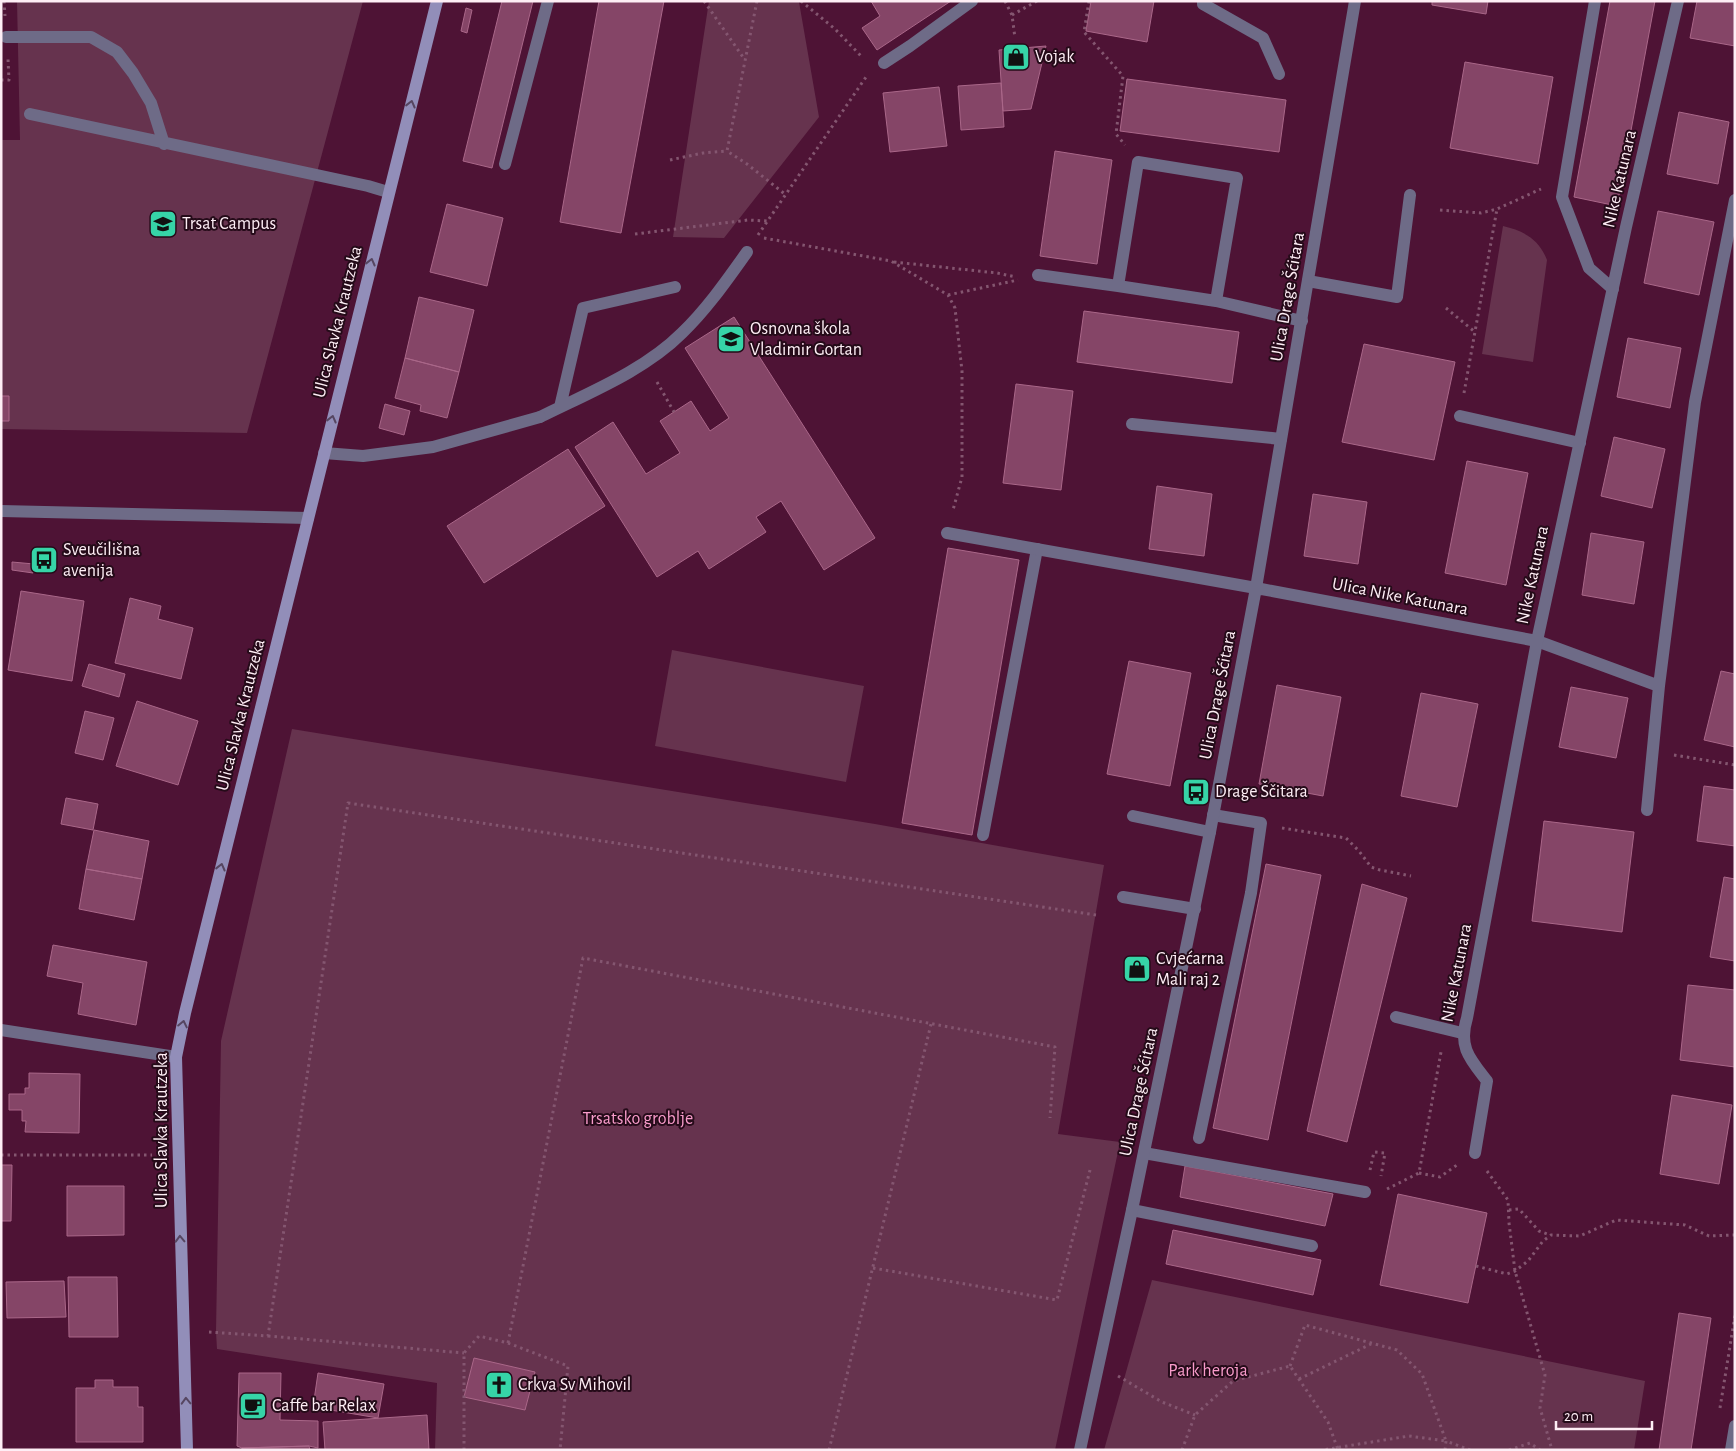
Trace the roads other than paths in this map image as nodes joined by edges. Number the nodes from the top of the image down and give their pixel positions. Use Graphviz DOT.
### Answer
graph roads {
  1 [pos="437,1"];
  2 [pos="548,1"];
  3 [pos="972,1"];
  4 [pos="1202,1"];
  5 [pos="1355,1"];
  6 [pos="1595,1"];
  7 [pos="1678,1"];
  8 [pos="6,37"];
  9 [pos="884,63"];
  10 [pos="1279,74"];
  11 [pos="30,114"];
  12 [pos="164,144"];
  13 [pos="505,164"];
  14 [pos="388,192"];
  15 [pos="1410,196"];
  16 [pos="1735,200"];
  17 [pos="746,252"];
  18 [pos="1038,276"];
  19 [pos="1308,281"];
  20 [pos="1118,286"];
  21 [pos="675,287"];
  22 [pos="1613,289"];
  23 [pos="1216,301"];
  24 [pos="1302,321"];
  25 [pos="560,407"];
  26 [pos="1460,416"];
  27 [pos="1132,424"];
  28 [pos="1282,439"];
  29 [pos="1580,443"];
  30 [pos="324,453"];
  31 [pos="1,511"];
  32 [pos="308,518"];
  33 [pos="947,533"];
  34 [pos="1037,549"];
  35 [pos="1256,588"];
  36 [pos="1537,641"];
  37 [pos="1659,686"];
  38 [pos="1648,810"];
  39 [pos="1213,815"];
  40 [pos="1133,816"];
  41 [pos="1210,832"];
  42 [pos="983,835"];
  43 [pos="1123,897"];
  44 [pos="1195,909"];
  45 [pos="1396,1017"];
  46 [pos="1,1030"];
  47 [pos="1462,1033"];
  48 [pos="176,1057"];
  49 [pos="1199,1138"];
  50 [pos="1144,1153"];
  51 [pos="1475,1153"];
  52 [pos="1366,1192"];
  53 [pos="1132,1210"];
  54 [pos="1312,1246"];
  55 [pos="1735,1426"];
  56 [pos="187,1450"];
  57 [pos="1080,1450"];
  58 [pos="1731,1450"];
  14 -- 1 [label="street, Ulica Slavka Krautzeka, one-way"];
  2 -- 13 [label="street"];
  3 -- 9 [label="street"];
  4 -- 10 [label="street"];
  5 -- 19 [label="street, Ulica Drage Šćitara"];
  6 -- 22 [label="street"];
  7 -- 22 [label="street, Nike Katunara"];
  8 -- 12 [label="street"];
  11 -- 12 [label="street"];
  12 -- 14 [label="street"];
  30 -- 14 [label="street, Ulica Slavka Krautzeka, one-way"];
  15 -- 19 [label="street"];
  16 -- 37 [label="street"];
  17 -- 25 [label="street"];
  18 -- 20 [label="street"];
  19 -- 24 [label="street, Ulica Drage Šćitara"];
  20 -- 23 [label="street"];
  20 -- 23 [label="street"];
  21 -- 25 [label="street"];
  22 -- 29 [label="street, Nike Katunara"];
  23 -- 24 [label="street"];
  24 -- 28 [label="street, Ulica Drage Šćitara"];
  25 -- 30 [label="street"];
  26 -- 29 [label="street"];
  27 -- 28 [label="street"];
  28 -- 35 [label="street, Ulica Drage Šćitara"];
  29 -- 36 [label="street, Nike Katunara"];
  30 -- 32 [label="street, Ulica Slavka Krautzeka"];
  31 -- 32 [label="street"];
  48 -- 32 [label="street, Ulica Slavka Krautzeka, one-way"];
  33 -- 34 [label="street, Ulica Nike Katunara"];
  34 -- 35 [label="street, Ulica Nike Katunara"];
  34 -- 42 [label="street"];
  35 -- 36 [label="street, Ulica Nike Katunara"];
  35 -- 39 [label="street, Ulica Drage Šćitara"];
  36 -- 37 [label="street, Ulica Nike Katunara"];
  36 -- 47 [label="street, Nike Katunara"];
  37 -- 38 [label="street"];
  39 -- 41 [label="street, Ulica Drage Šćitara"];
  39 -- 49 [label="street"];
  40 -- 41 [label="street"];
  41 -- 44 [label="street, Ulica Drage Šćitara"];
  43 -- 44 [label="street"];
  44 -- 50 [label="street, Ulica Drage Šćitara"];
  45 -- 47 [label="street"];
  46 -- 48 [label="street"];
  47 -- 51 [label="street, Nike Katunara"];
  56 -- 48 [label="street, Ulica Slavka Krautzeka, one-way"];
  50 -- 52 [label="street"];
  50 -- 53 [label="street, Ulica Drage Šćitara"];
  53 -- 54 [label="street"];
  53 -- 57 [label="street, Ulica Drage Šćitara"];
  55 -- 58 [label="street"];
}
